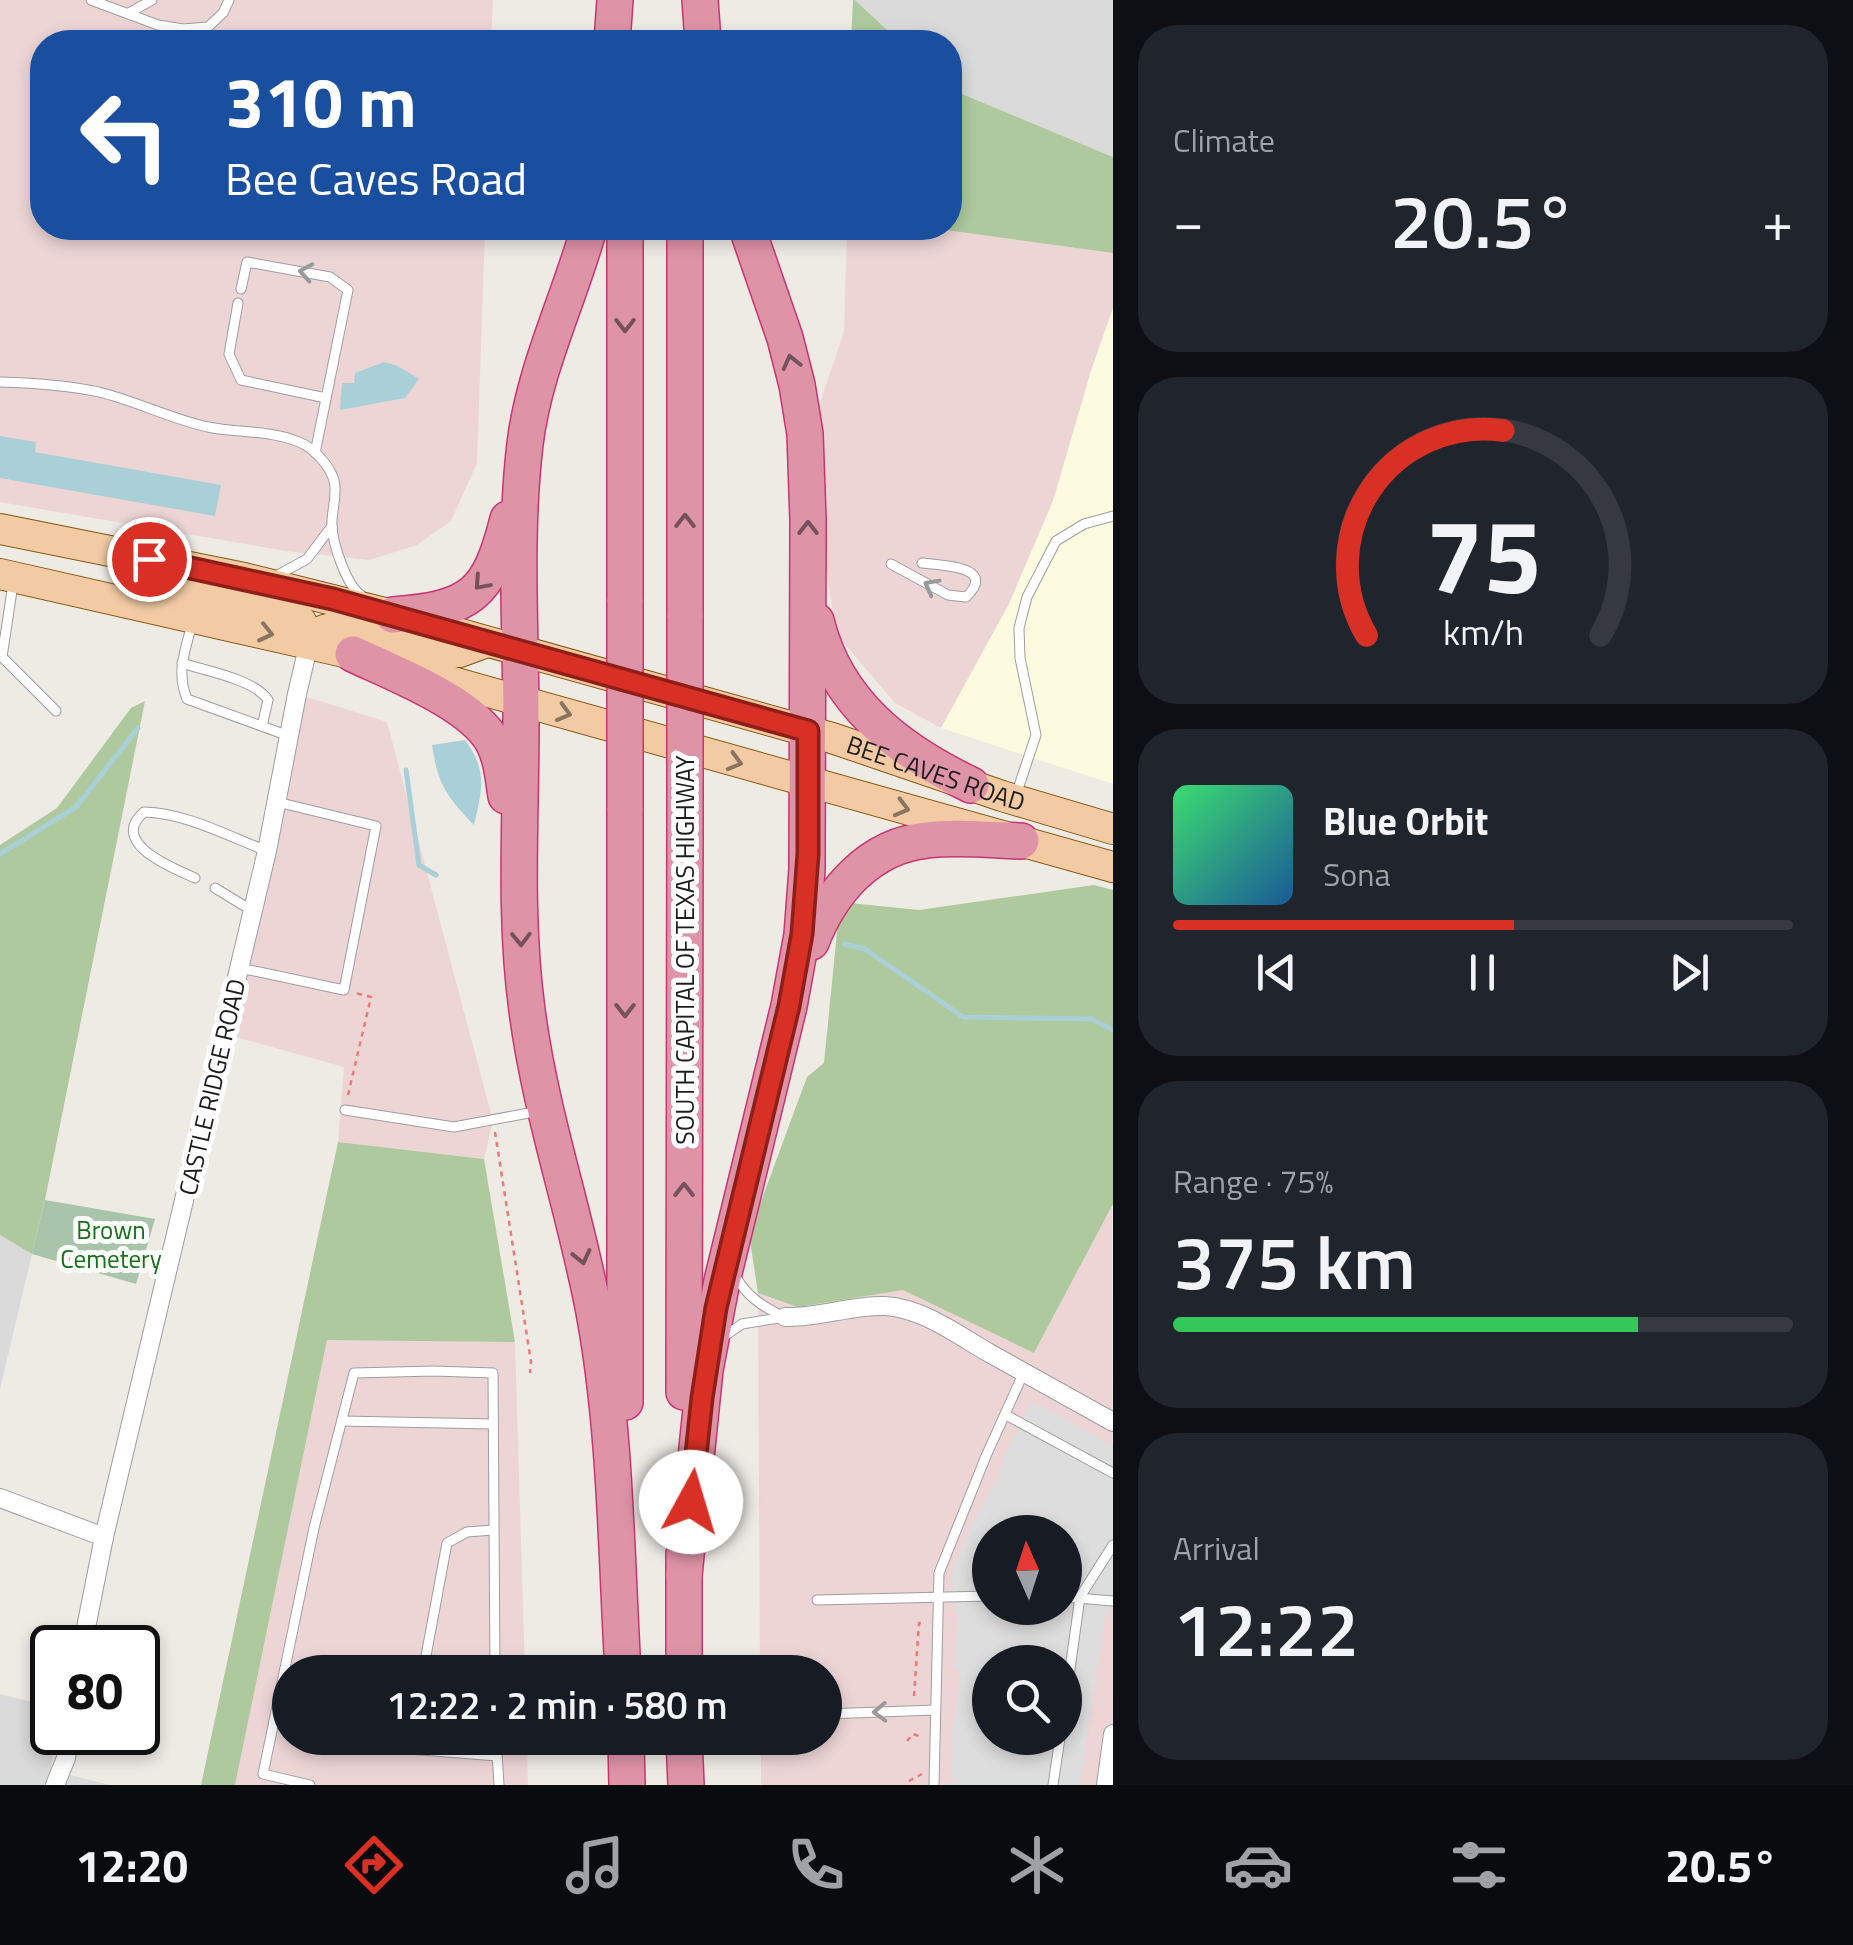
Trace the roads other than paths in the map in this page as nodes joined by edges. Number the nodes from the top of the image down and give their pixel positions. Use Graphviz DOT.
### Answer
graph roads {
  1 [pos="91,0"];
  2 [pos="152,0"];
  3 [pos="228,0"];
  4 [pos="616,0"];
  5 [pos="625,0"];
  6 [pos="685,0"];
  7 [pos="700,0"];
  8 [pos="129,13"];
  9 [pos="613,30"];
  10 [pos="625,30"];
  11 [pos="685,30"];
  12 [pos="702,30"];
  13 [pos="584,240"];
  14 [pos="625,240"];
  15 [pos="685,240"];
  16 [pos="750,240"];
  17 [pos="241,289"];
  18 [pos="238,302"];
  19 [pos="0,382"];
  20 [pos="326,398"];
  21 [pos="315,452"];
  22 [pos="523,460"];
  23 [pos="1113,516"];
  24 [pos="332,526"];
  25 [pos="3,530"];
  26 [pos="891,564"];
  27 [pos="922,564"];
  28 [pos="7,575"];
  29 [pos="808,580"];
  30 [pos="261,582"];
  31 [pos="393,615"];
  32 [pos="194,616"];
  33 [pos="309,643"];
  34 [pos="504,646"];
  35 [pos="353,654"];
  36 [pos="1,657"];
  37 [pos="182,663"];
  38 [pos="521,701"];
  39 [pos="56,711"];
  40 [pos="262,726"];
  41 [pos="808,731"];
  42 [pos="289,736"];
  43 [pos="808,782"];
  44 [pos="971,785"];
  45 [pos="1014,800"];
  46 [pos="277,802"];
  47 [pos="1113,830"];
  48 [pos="1021,841"];
  49 [pos="267,852"];
  50 [pos="1113,867"];
  51 [pos="195,878"];
  52 [pos="215,888"];
  53 [pos="521,892"];
  54 [pos="253,911"];
  55 [pos="240,968"];
  56 [pos="791,995"];
  57 [pos="546,1109"];
  58 [pos="345,1110"];
  59 [pos="730,1249"];
  60 [pos="785,1317"];
  61 [pos="705,1370"];
  62 [pos="1024,1372"];
  63 [pos="1006,1415"];
  64 [pos="342,1421"];
  65 [pos="1113,1422"];
  66 [pos="493,1424"];
  67 [pos="1113,1473"];
  68 [pos="0,1498"];
  69 [pos="493,1530"];
  70 [pos="104,1537"];
  71 [pos="1113,1545"];
  72 [pos="684,1575"];
  73 [pos="1082,1594"];
  74 [pos="937,1596"];
  75 [pos="972,1596"];
  76 [pos="1082,1597"];
  77 [pos="817,1600"];
  78 [pos="1113,1602"];
  79 [pos="87,1625"];
  80 [pos="288,1655"];
  81 [pos="426,1655"];
  82 [pos="495,1655"];
  83 [pos="623,1655"];
  84 [pos="624,1655"];
  85 [pos="684,1655"];
  86 [pos="935,1710"];
  87 [pos="842,1713"];
  88 [pos="272,1731"];
  89 [pos="1113,1734"];
  90 [pos="66,1755"];
  91 [pos="491,1755"];
  92 [pos="626,1755"];
  93 [pos="685,1755"];
  94 [pos="1058,1755"];
  95 [pos="498,1756"];
  96 [pos="1108,1780"];
  97 [pos="55,1785"];
  98 [pos="310,1785"];
  99 [pos="499,1785"];
  100 [pos="627,1785"];
  101 [pos="686,1785"];
  102 [pos="934,1785"];
  103 [pos="1054,1785"];
  1 -- 8 [label="lane"];
  2 -- 8 [label="lane"];
  3 -- 8 [label="lane"];
  4 -- 9 [label="highway"];
  5 -- 10 [label="highway"];
  6 -- 11 [label="highway"];
  7 -- 12 [label="highway"];
  13 -- 22 [label="highway"];
  14 -- 84 [label="highway, one-way, bridge"];
  72 -- 15 [label="highway, SOUTH CAPITAL OF TEXAS HIGHWAY, one-way, bridge"];
  29 -- 16 [label="highway, one-way"];
  20 -- 17 [label="lane, one-way"];
  18 -- 20 [label="lane"];
  19 -- 21 [label="lane"];
  20 -- 21 [label="lane"];
  21 -- 24 [label="lane"];
  22 -- 31 [label="highway, one-way"];
  22 -- 34 [label="highway"];
  23 -- 45 [label="lane"];
  24 -- 30 [label="lane"];
  24 -- 31 [label="lane"];
  25 -- 30 [label="main road, BEE CAVES ROAD"];
  25 -- 33 [label="main road"];
  27 -- 26 [label="lane, one-way"];
  28 -- 32 [label="main road, BEE CAVES ROAD"];
  28 -- 36 [label="lane"];
  29 -- 41 [label="highway"];
  29 -- 44 [label="highway"];
  30 -- 31 [label="main road, BEE CAVES ROAD"];
  31 -- 34 [label="main road, BEE CAVES ROAD"];
  32 -- 33 [label="main road, BEE CAVES ROAD, one-way"];
  32 -- 37 [label="lane"];
  33 -- 34 [label="main road"];
  33 -- 35 [label="main road, BEE CAVES ROAD"];
  33 -- 42 [label="street, CASTLE RIDGE ROAD"];
  34 -- 38 [label="highway"];
  34 -- 41 [label="main road, BEE CAVES ROAD"];
  35 -- 38 [label="main road, BEE CAVES ROAD"];
  35 -- 53 [label="highway"];
  36 -- 39 [label="lane"];
  37 -- 40 [label="lane"];
  37 -- 40 [label="lane"];
  38 -- 43 [label="main road, BEE CAVES ROAD, one-way"];
  38 -- 53 [label="highway"];
  40 -- 42 [label="lane"];
  41 -- 43 [label="highway"];
  41 -- 44 [label="main road, BEE CAVES ROAD"];
  42 -- 46 [label="street, CASTLE RIDGE ROAD"];
  43 -- 48 [label="main road, BEE CAVES ROAD, one-way"];
  43 -- 56 [label="highway"];
  44 -- 45 [label="main road, BEE CAVES ROAD"];
  45 -- 47 [label="main road, BEE CAVES ROAD"];
  46 -- 49 [label="street, CASTLE RIDGE ROAD"];
  46 -- 55 [label="lane"];
  48 -- 50 [label="main road, BEE CAVES ROAD"];
  48 -- 56 [label="highway"];
  49 -- 51 [label="lane"];
  49 -- 54 [label="street, CASTLE RIDGE ROAD"];
  52 -- 54 [label="lane"];
  53 -- 57 [label="highway, one-way"];
  54 -- 55 [label="street, CASTLE RIDGE ROAD"];
  55 -- 70 [label="street, CASTLE RIDGE ROAD"];
  56 -- 59 [label="highway"];
  57 -- 58 [label="lane"];
  57 -- 83 [label="highway, one-way"];
  59 -- 60 [label="lane"];
  59 -- 61 [label="highway"];
  60 -- 61 [label="lane"];
  60 -- 62 [label="street"];
  61 -- 72 [label="highway"];
  62 -- 63 [label="lane"];
  62 -- 65 [label="street"];
  63 -- 67 [label="lane"];
  63 -- 74 [label="lane"];
  64 -- 66 [label="lane"];
  64 -- 66 [label="lane"];
  64 -- 80 [label="lane"];
  66 -- 69 [label="lane"];
  68 -- 70 [label="street"];
  69 -- 81 [label="lane"];
  69 -- 82 [label="lane"];
  70 -- 79 [label="street, CASTLE RIDGE ROAD"];
  71 -- 73 [label="lane"];
  72 -- 85 [label="highway, SOUTH CAPITAL OF TEXAS HIGHWAY"];
  74 -- 75 [label="lane"];
  74 -- 77 [label="lane"];
  74 -- 86 [label="lane"];
  76 -- 78 [label="lane"];
  86 -- 87 [label="lane, one-way"];
  86 -- 102 [label="lane"];
  88 -- 98 [label="lane"];
  89 -- 96 [label="street"];
  90 -- 97 [label="street"];
  91 -- 95 [label="lane"];
  92 -- 100 [label="highway"];
  93 -- 101 [label="highway"];
  94 -- 103 [label="lane"];
  95 -- 99 [label="lane"];
}
